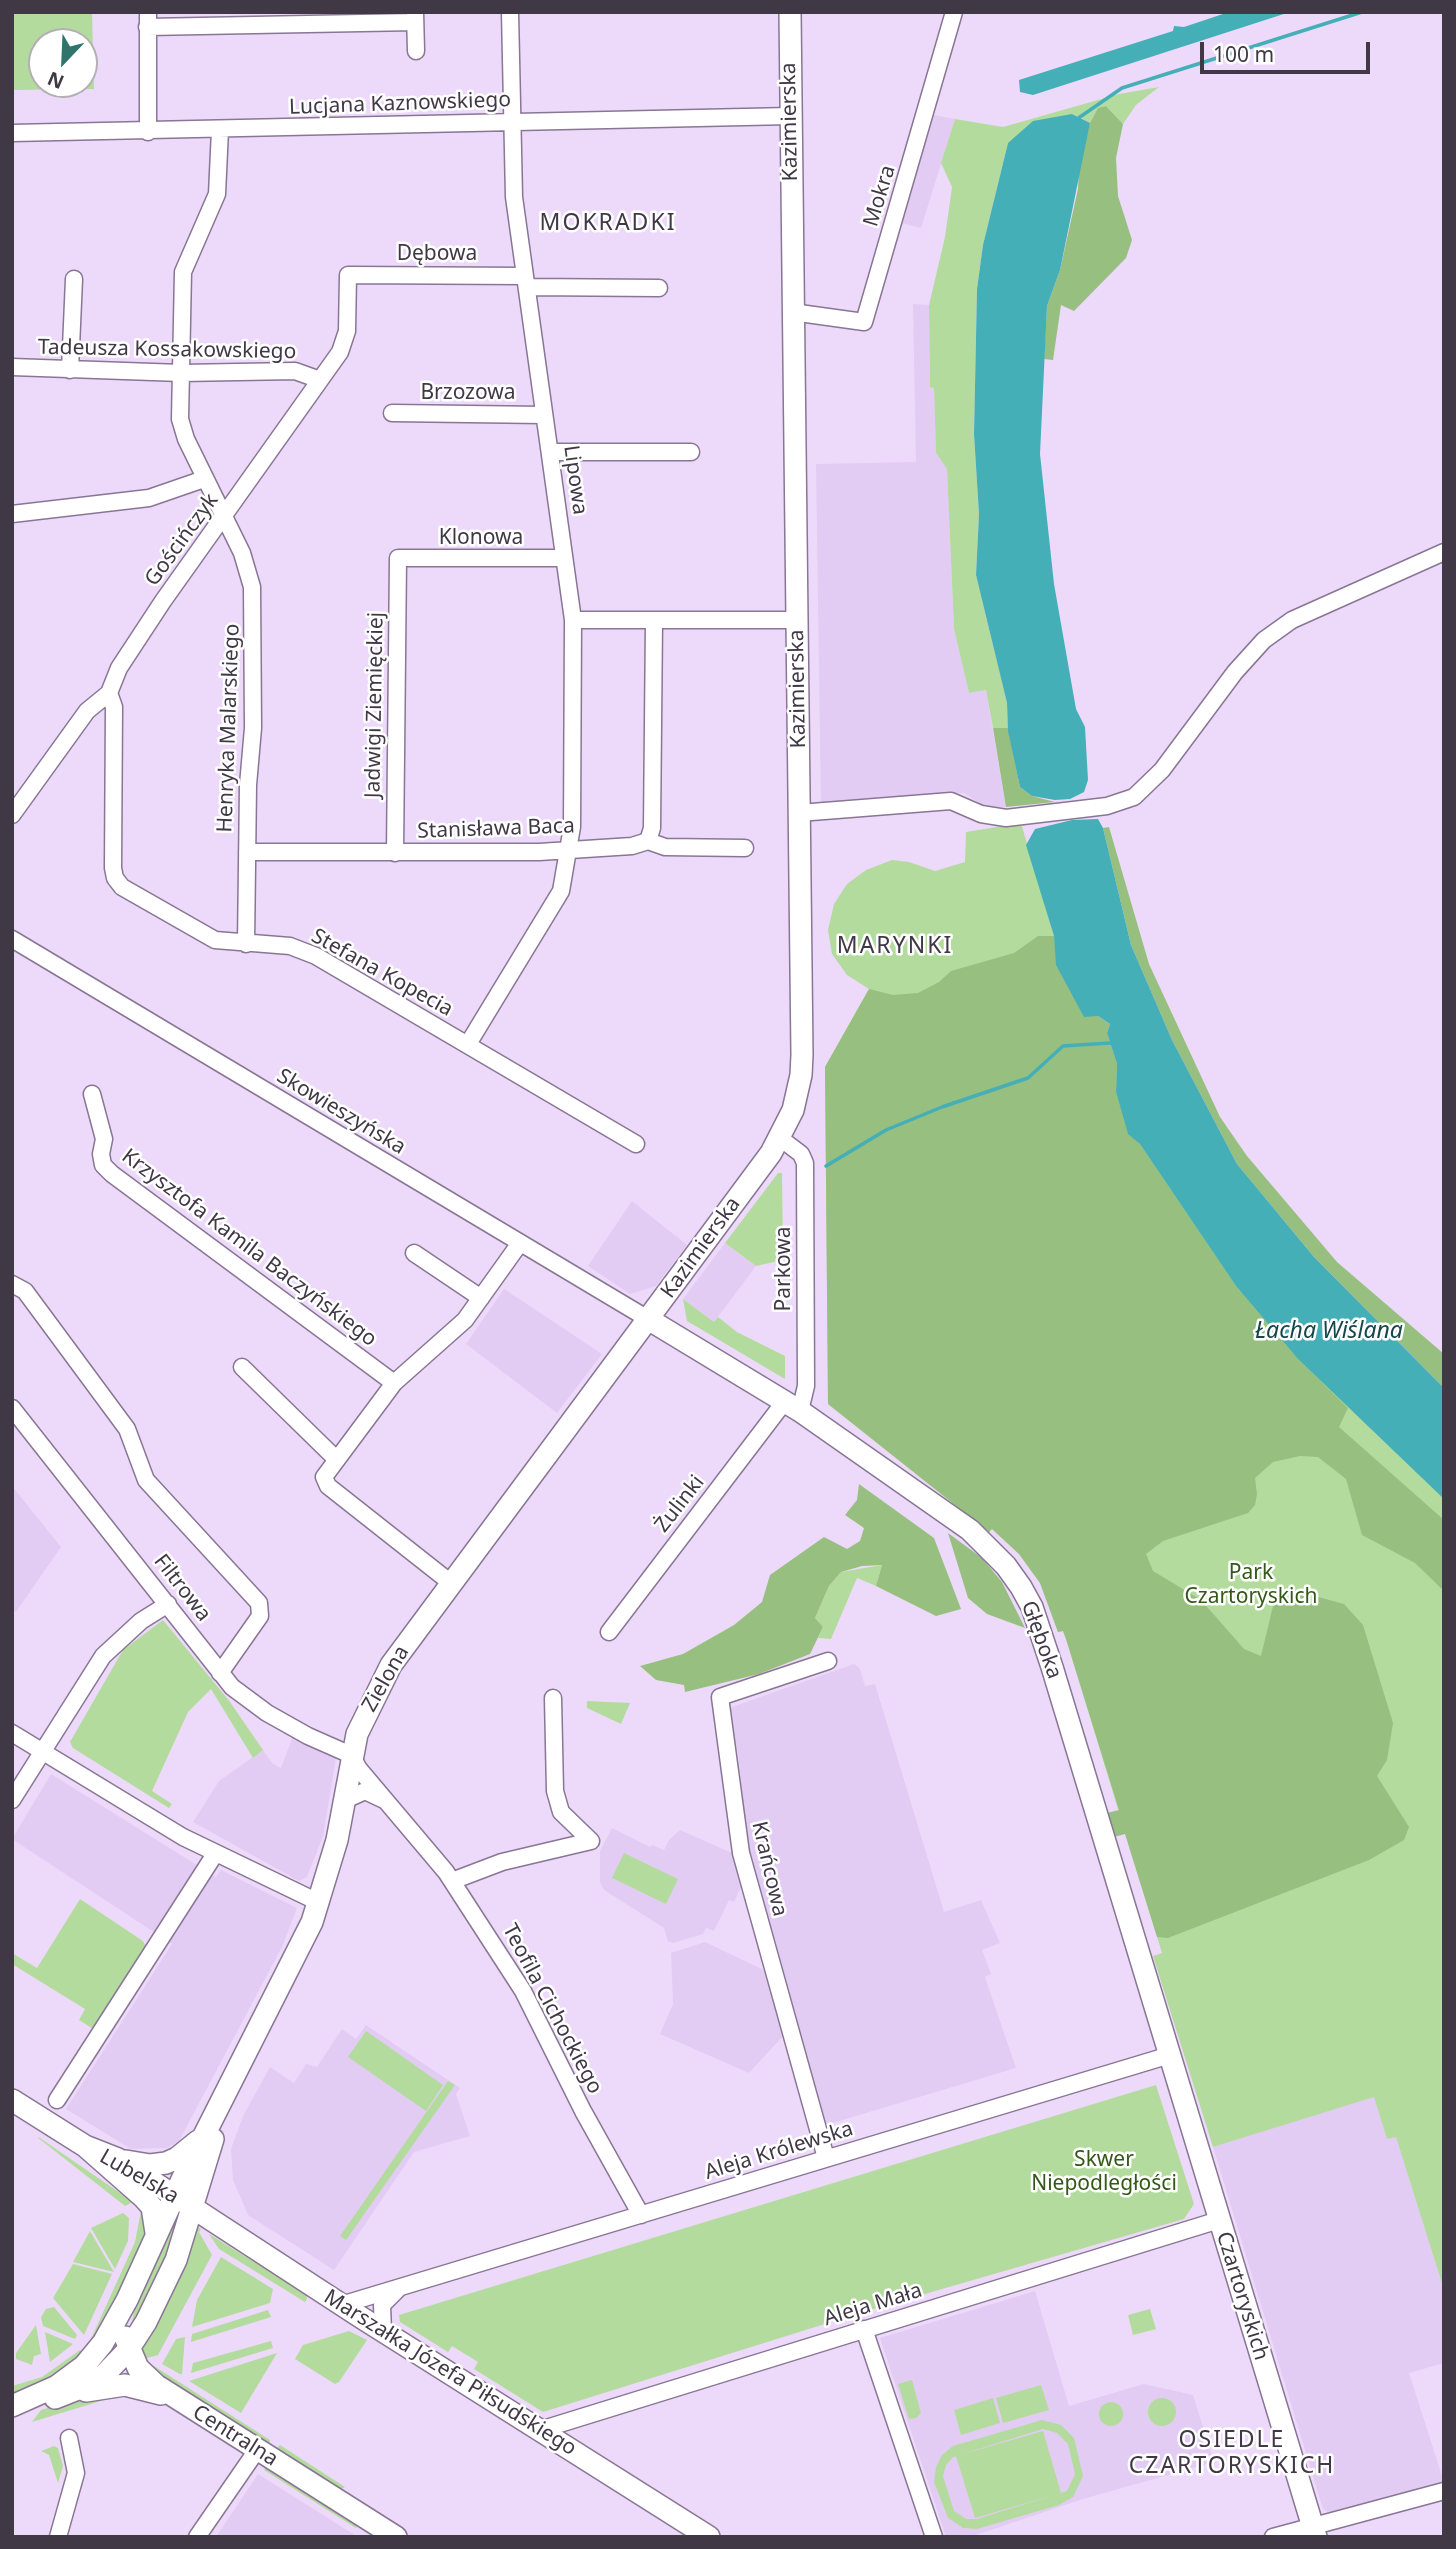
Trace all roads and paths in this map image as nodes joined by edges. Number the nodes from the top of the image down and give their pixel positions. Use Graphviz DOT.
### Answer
graph roads {
  1 [pos="510,12"];
  2 [pos="790,12"];
  3 [pos="954,12"];
  4 [pos="415,17"];
  5 [pos="147,20"];
  6 [pos="416,51"];
  7 [pos="790,116"];
  8 [pos="512,122"];
  9 [pos="220,130"];
  10 [pos="148,132"];
  11 [pos="12,133"];
  12 [pos="348,275"];
  13 [pos="74,279"];
  14 [pos="526,281"];
  15 [pos="659,288"];
  16 [pos="792,312"];
  17 [pos="12,368"];
  18 [pos="70,370"];
  19 [pos="181,373"];
  20 [pos="320,380"];
  21 [pos="392,414"];
  22 [pos="544,415"];
  23 [pos="550,452"];
  24 [pos="691,452"];
  25 [pos="204,478"];
  26 [pos="12,514"];
  27 [pos="224,519"];
  28 [pos="1444,552"];
  29 [pos="398,558"];
  30 [pos="564,558"];
  31 [pos="573,620"];
  32 [pos="797,620"];
  33 [pos="654,621"];
  34 [pos="109,693"];
  35 [pos="799,813"];
  36 [pos="12,815"];
  37 [pos="648,841"];
  38 [pos="570,848"];
  39 [pos="745,848"];
  40 [pos="247,852"];
  41 [pos="395,853"];
  42 [pos="12,939"];
  43 [pos="246,944"];
  44 [pos="468,1044"];
  45 [pos="92,1094"];
  46 [pos="780,1138"];
  47 [pos="636,1144"];
  48 [pos="520,1244"];
  49 [pos="414,1253"];
  50 [pos="12,1284"];
  51 [pos="481,1298"];
  52 [pos="648,1319"];
  53 [pos="242,1367"];
  54 [pos="394,1383"];
  55 [pos="793,1406"];
  56 [pos="12,1408"];
  57 [pos="335,1458"];
  58 [pos="451,1583"];
  59 [pos="168,1604"];
  60 [pos="608,1632"];
  61 [pos="828,1661"];
  62 [pos="220,1673"];
  63 [pos="553,1698"];
  64 [pos="12,1733"];
  65 [pos="42,1752"];
  66 [pos="351,1755"];
  67 [pos="12,1800"];
  68 [pos="343,1801"];
  69 [pos="386,1801"];
  70 [pos="215,1854"];
  71 [pos="452,1881"];
  72 [pos="320,1903"];
  73 [pos="1170,2055"];
  74 [pos="228,2091"];
  75 [pos="60,2095"];
  76 [pos="12,2100"];
  77 [pos="204,2134"];
  78 [pos="85,2146"];
  79 [pos="825,2158"];
  80 [pos="118,2160"];
  81 [pos="143,2197"];
  82 [pos="172,2200"];
  83 [pos="191,2213"];
  84 [pos="641,2215"];
  85 [pos="1219,2220"];
  86 [pos="156,2234"];
  87 [pos="400,2288"];
  88 [pos="127,2300"];
  89 [pos="341,2305"];
  90 [pos="864,2329"];
  91 [pos="383,2332"];
  92 [pos="128,2350"];
  93 [pos="67,2395"];
  94 [pos="185,2404"];
  95 [pos="12,2407"];
  96 [pos="540,2430"];
  97 [pos="69,2438"];
  98 [pos="257,2450"];
  99 [pos="1444,2491"];
  100 [pos="1314,2531"];
  101 [pos="58,2537"];
  102 [pos="197,2537"];
  103 [pos="397,2537"];
  104 [pos="709,2537"];
  105 [pos="934,2537"];
  106 [pos="1273,2537"];
  1 -- 8 [label="street, Lipowa"];
  2 -- 7 [label="main road, Kazimierska"];
  3 -- 16 [label="street, Mokra"];
  4 -- 5 [label="street"];
  4 -- 6 [label="street"];
  5 -- 10 [label="street"];
  7 -- 8 [label="street, Lucjana Kaznowskiego"];
  7 -- 16 [label="main road, Kazimierska"];
  8 -- 9 [label="street, Lucjana Kaznowskiego"];
  8 -- 14 [label="street, Lipowa"];
  9 -- 10 [label="street, Lucjana Kaznowskiego"];
  9 -- 19 [label="street, Henryka Malarskiego"];
  10 -- 11 [label="street, Lucjana Kaznowskiego"];
  12 -- 14 [label="street, Dębowa"];
  12 -- 20 [label="street, Gościńczyk"];
  13 -- 18 [label="street"];
  14 -- 15 [label="street, Dębowa"];
  14 -- 22 [label="street, Lipowa"];
  16 -- 32 [label="main road, Kazimierska"];
  17 -- 18 [label="street, Tadeusza Kossakowskiego"];
  18 -- 19 [label="street, Tadeusza Kossakowskiego"];
  19 -- 20 [label="street, Tadeusza Kossakowskiego"];
  19 -- 25 [label="street, Henryka Malarskiego"];
  20 -- 27 [label="street, Gościńczyk"];
  21 -- 22 [label="street, Brzozowa"];
  22 -- 23 [label="street, Lipowa"];
  23 -- 24 [label="street"];
  23 -- 30 [label="street, Lipowa"];
  25 -- 26 [label="street"];
  25 -- 27 [label="street, Henryka Malarskiego"];
  27 -- 34 [label="street, Gościńczyk"];
  27 -- 40 [label="street, Henryka Malarskiego"];
  28 -- 35 [label="street"];
  29 -- 30 [label="street, Klonowa"];
  29 -- 41 [label="street, Jadwigi Ziemięckiej"];
  30 -- 31 [label="street, Lipowa"];
  31 -- 33 [label="street"];
  31 -- 38 [label="street, Lipowa"];
  32 -- 33 [label="street"];
  32 -- 35 [label="main road, Kazimierska"];
  33 -- 37 [label="street"];
  34 -- 36 [label="street, Gościńczyk"];
  34 -- 43 [label="street, Stefana Kopecia"];
  35 -- 46 [label="main road, Kazimierska"];
  37 -- 38 [label="street, Stanisława Baca"];
  37 -- 39 [label="street, Stanisława Baca"];
  38 -- 41 [label="street, Stanisława Baca"];
  38 -- 44 [label="street, Lipowa"];
  40 -- 41 [label="street, Stanisława Baca"];
  40 -- 43 [label="street, Henryka Malarskiego"];
  42 -- 48 [label="street, Skowieszyńska"];
  43 -- 44 [label="street, Stefana Kopecia"];
  44 -- 47 [label="street, Stefana Kopecia"];
  45 -- 54 [label="street, Krzysztofa Kamila Baczyńskiego"];
  46 -- 52 [label="main road, Kazimierska"];
  46 -- 55 [label="street, Parkowa"];
  48 -- 51 [label="street"];
  48 -- 52 [label="street, Skowieszyńska"];
  49 -- 51 [label="street"];
  50 -- 62 [label="street"];
  51 -- 54 [label="street"];
  52 -- 55 [label="main road, Głęboka"];
  52 -- 58 [label="main road, Zielona"];
  53 -- 57 [label="street"];
  54 -- 57 [label="street"];
  55 -- 60 [label="street, Żulinki"];
  55 -- 73 [label="main road, Głęboka"];
  56 -- 59 [label="street, Filtrowa"];
  57 -- 58 [label="street"];
  58 -- 66 [label="main road, Zielona"];
  59 -- 62 [label="street, Filtrowa"];
  59 -- 65 [label="street"];
  61 -- 79 [label="street, Krańcowa"];
  62 -- 66 [label="street, Filtrowa"];
  63 -- 71 [label="street"];
  64 -- 65 [label="street"];
  65 -- 67 [label="street"];
  65 -- 70 [label="street"];
  66 -- 68 [label="main road, Zielona"];
  66 -- 69 [label="street, Teofila Cichockiego"];
  68 -- 69 [label="street"];
  68 -- 72 [label="main road, Zielona"];
  69 -- 71 [label="street, Teofila Cichockiego"];
  70 -- 72 [label="street"];
  70 -- 75 [label="street"];
  71 -- 84 [label="street, Teofila Cichockiego"];
  72 -- 74 [label="main road, Zielona"];
  73 -- 79 [label="street, Aleja Królewska"];
  73 -- 85 [label="main road, Czartoryskich"];
  74 -- 77 [label="main road, Zielona"];
  74 -- 83 [label="main road, Zielona"];
  76 -- 78 [label="main road, Lubelska"];
  77 -- 80 [label="main road"];
  77 -- 82 [label="main road, Zielona"];
  78 -- 80 [label="main road, Lubelska"];
  78 -- 81 [label="main road, Lubelska"];
  79 -- 84 [label="street, Aleja Królewska"];
  80 -- 82 [label="main road, Lubelska"];
  81 -- 82 [label="main road"];
  81 -- 86 [label="main road"];
  82 -- 83 [label="main road, Lubelska"];
  82 -- 86 [label="main road, Zielona"];
  83 -- 86 [label="main road"];
  83 -- 89 [label="main road, Marszałka Józefa Piłsudskiego"];
  83 -- 92 [label="main road, Zielona"];
  84 -- 87 [label="street, Aleja Królewska"];
  85 -- 90 [label="street, Aleja Mała"];
  85 -- 100 [label="main road, Czartoryskich"];
  86 -- 88 [label="main road, Zielona"];
  87 -- 89 [label="street, Aleja Królewska"];
  87 -- 91 [label="street"];
  88 -- 92 [label="main road"];
  88 -- 95 [label="main road, Zielona"];
  89 -- 91 [label="main road, Marszałka Józefa Piłsudskiego"];
  90 -- 96 [label="street, Aleja Mała"];
  90 -- 105 [label="street"];
  91 -- 96 [label="main road, Marszałka Józefa Piłsudskiego"];
  92 -- 93 [label="main road, Zielona"];
  92 -- 94 [label="main road, Centralna"];
  93 -- 94 [label="main road"];
  93 -- 95 [label="main road"];
  94 -- 98 [label="main road, Centralna"];
  96 -- 104 [label="main road, Marszałka Józefa Piłsudskiego"];
  97 -- 101 [label="street"];
  98 -- 102 [label="street"];
  98 -- 103 [label="main road, Centralna"];
  99 -- 100 [label="street"];
  100 -- 106 [label="street"];
}
